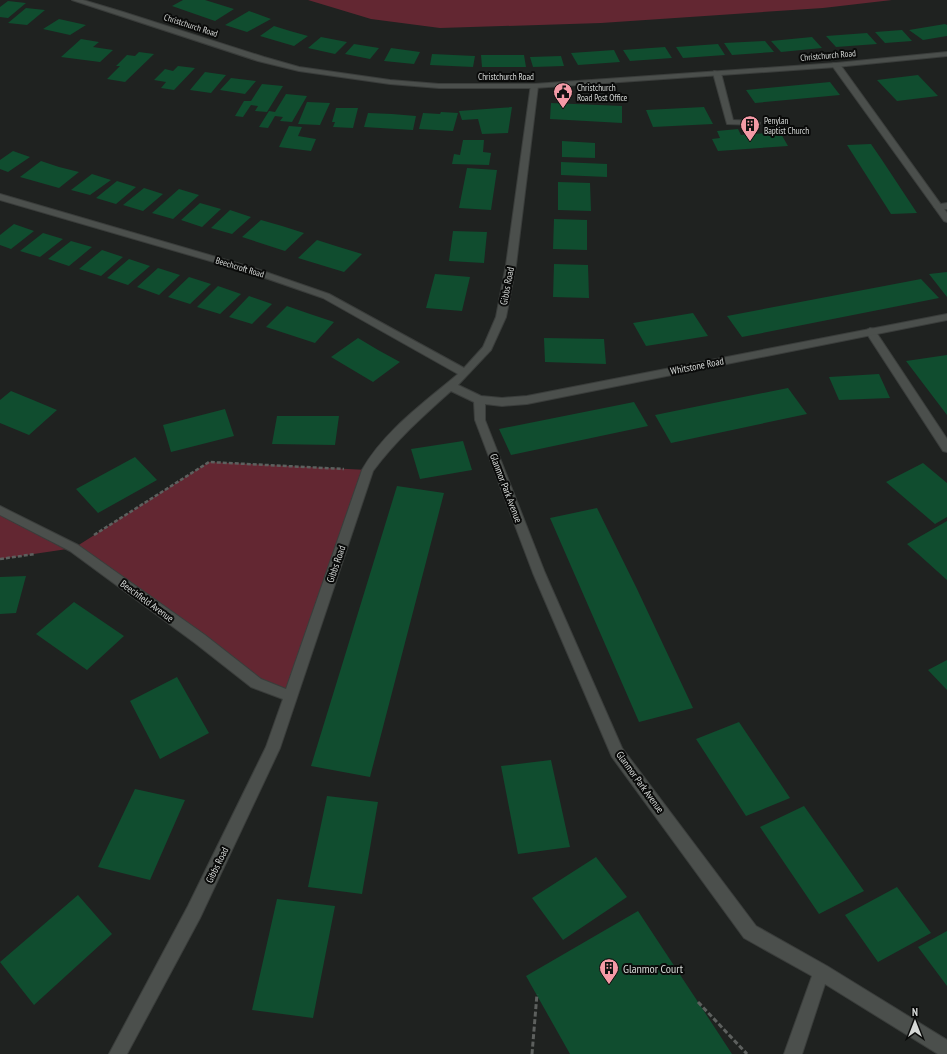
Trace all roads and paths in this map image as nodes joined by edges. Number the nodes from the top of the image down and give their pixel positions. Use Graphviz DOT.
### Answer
graph roads {
  1 [pos="75,0"];
  2 [pos="947,54"];
  3 [pos="836,65"];
  4 [pos="717,73"];
  5 [pos="534,86"];
  6 [pos="756,123"];
  7 [pos="0,197"];
  8 [pos="947,206"];
  9 [pos="938,207"];
  10 [pos="947,219"];
  11 [pos="947,317"];
  12 [pos="870,331"];
  13 [pos="465,373"];
  14 [pos="450,386"];
  15 [pos="479,400"];
  16 [pos="947,448"];
  17 [pos="368,470"];
  18 [pos="0,510"];
  19 [pos="74,548"];
  20 [pos="290,696"];
  21 [pos="820,972"];
  22 [pos="537,994"];
  23 [pos="698,1002"];
  24 [pos="947,1050"];
  25 [pos="118,1054"];
  26 [pos="532,1054"];
  27 [pos="747,1054"];
  28 [pos="793,1054"];
  1 -- 5 [label="street, Christchurch Road"];
  2 -- 3 [label="street, Christchurch Road"];
  3 -- 4 [label="street, Christchurch Road"];
  3 -- 9 [label="street"];
  4 -- 5 [label="street, Christchurch Road"];
  4 -- 6 [label="street"];
  5 -- 13 [label="street, Gibbs Road"];
  7 -- 13 [label="street, Beechcroft Road"];
  8 -- 9 [label="street"];
  9 -- 10 [label="street"];
  11 -- 12 [label="street, Whitstone Road"];
  12 -- 15 [label="street, Whitstone Road"];
  12 -- 16 [label="street"];
  13 -- 14 [label="street, Gibbs Road"];
  14 -- 15 [label="street, Whitstone Road"];
  14 -- 17 [label="street, Gibbs Road"];
  15 -- 21 [label="street, Glanmor Park Avenue"];
  17 -- 19 [label="path"];
  17 -- 20 [label="street, Gibbs Road"];
  18 -- 19 [label="street, Beechfield Avenue"];
  19 -- 20 [label="street, Beechfield Avenue"];
  20 -- 25 [label="street, Gibbs Road"];
  21 -- 24 [label="street, Glanmor Park Avenue"];
  21 -- 28 [label="street"];
  22 -- 26 [label="path"];
  23 -- 27 [label="path"];
}
